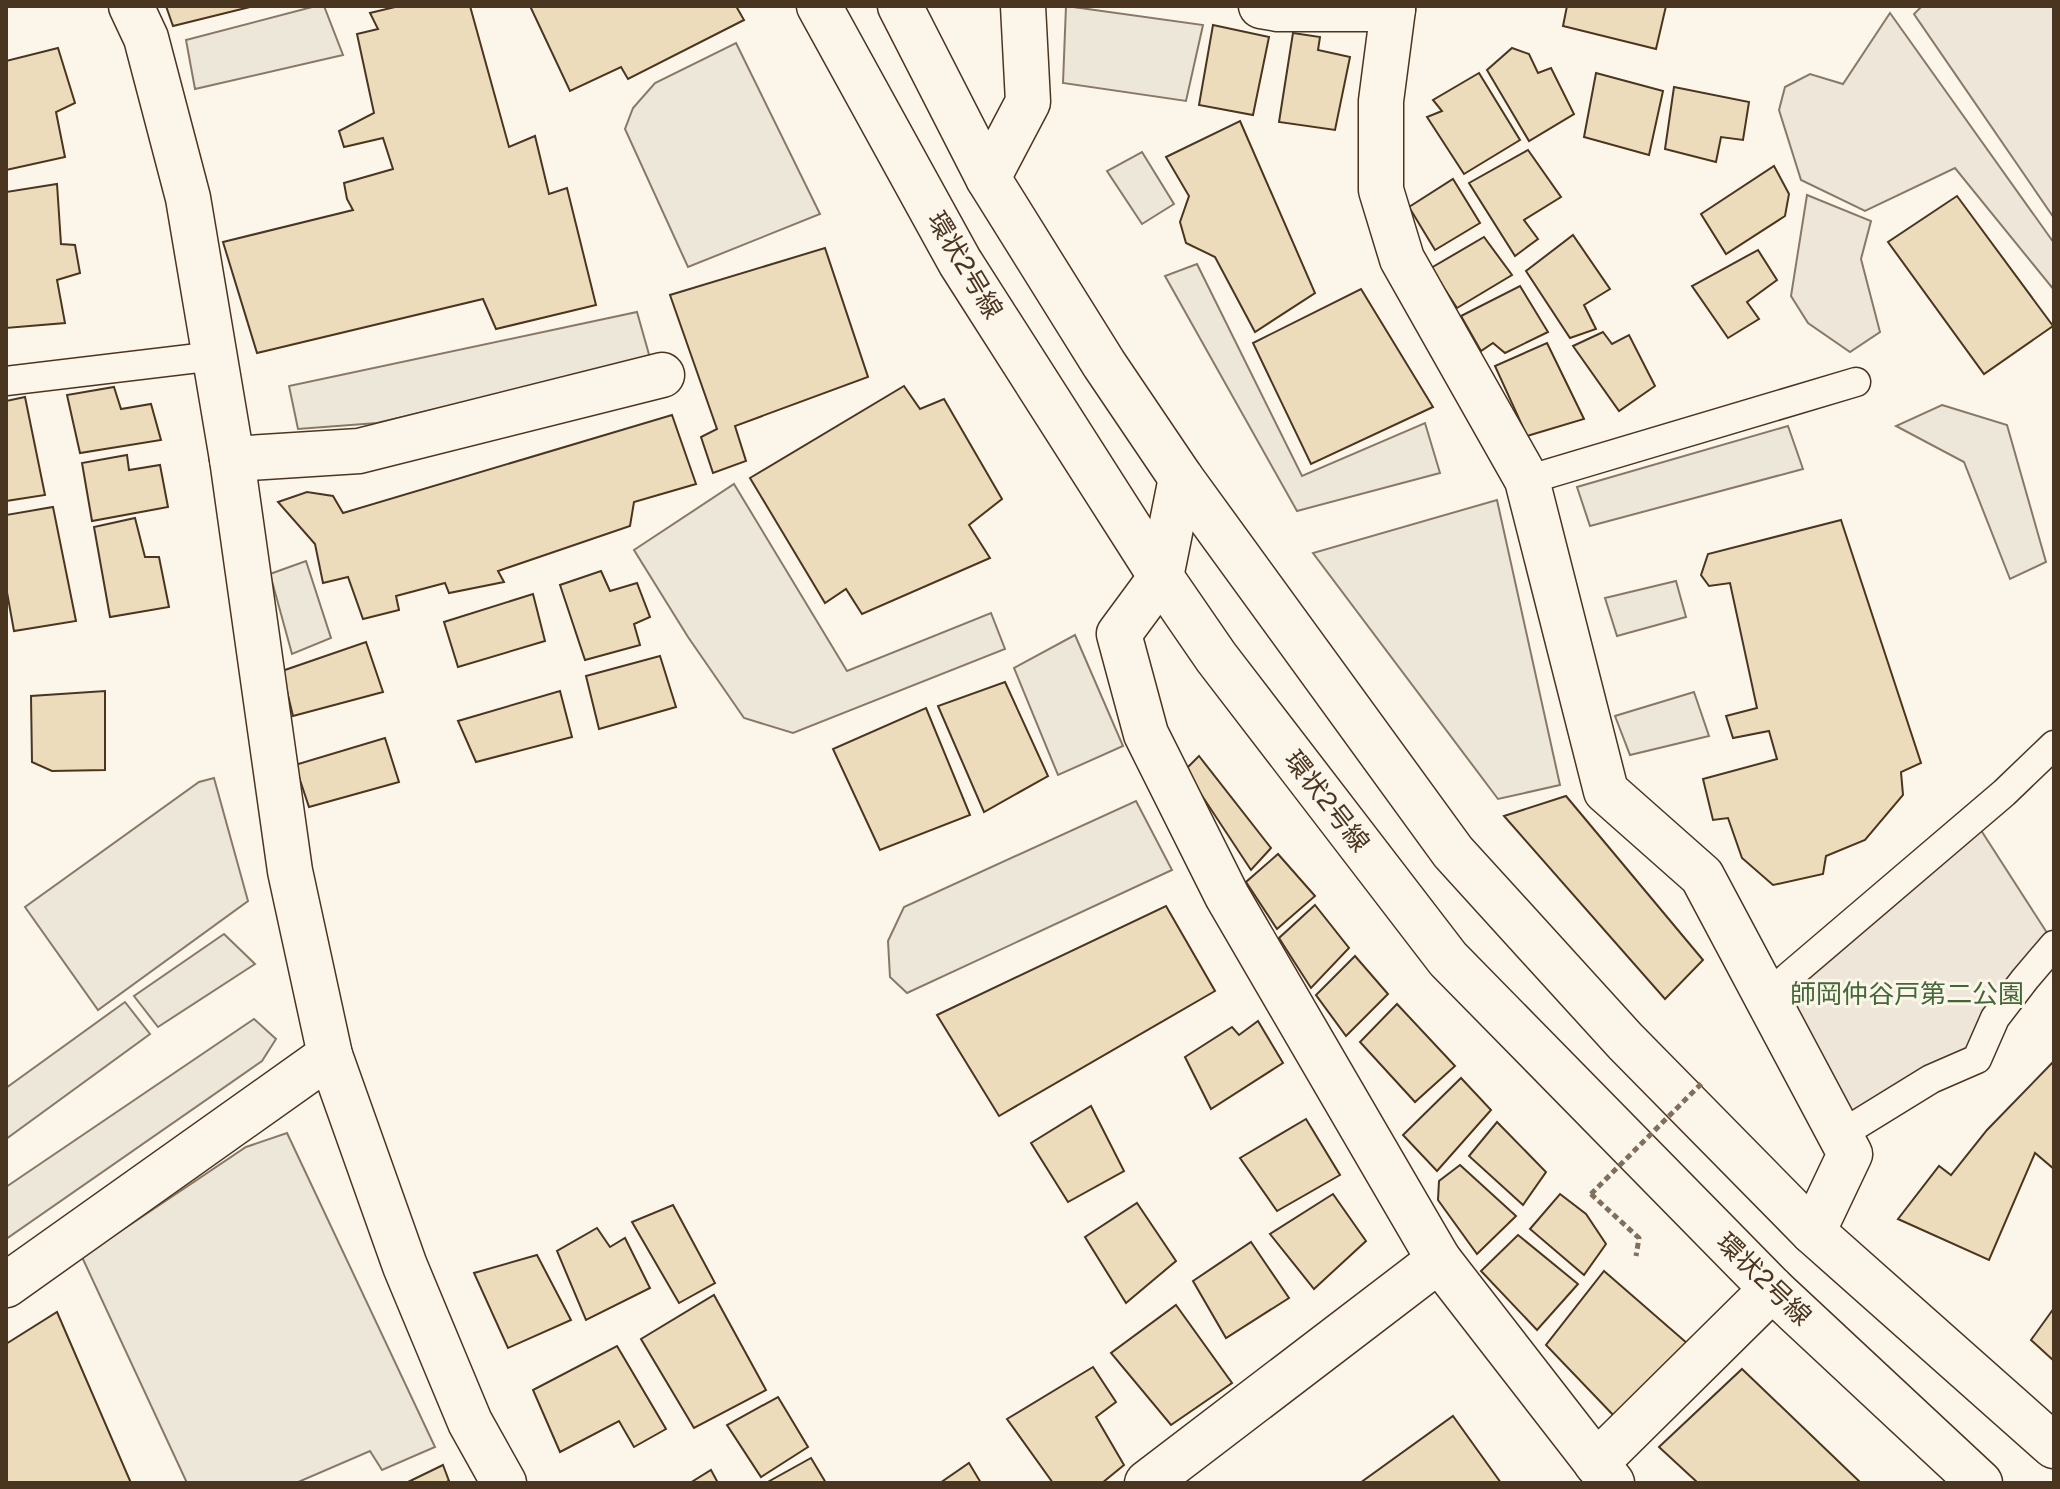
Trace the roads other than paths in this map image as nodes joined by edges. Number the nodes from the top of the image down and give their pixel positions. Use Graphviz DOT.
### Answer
graph roads {
  1 [pos="131,6"];
  2 [pos="819,6"];
  3 [pos="900,6"];
  4 [pos="1023,6"];
  5 [pos="1261,6"];
  6 [pos="1393,8"];
  7 [pos="988,178"];
  8 [pos="215,356"];
  9 [pos="662,375"];
  10 [pos="6,381"];
  11 [pos="1856,382"];
  12 [pos="232,459"];
  13 [pos="1181,478"];
  14 [pos="1527,480"];
  15 [pos="1161,577"];
  16 [pos="2054,745"];
  17 [pos="2054,945"];
  18 [pos="1766,996"];
  19 [pos="330,1055"];
  20 [pos="1840,1135"];
  21 [pos="1813,1232"];
  22 [pos="1439,1260"];
  23 [pos="6,1285"];
  24 [pos="1772,1289"];
  25 [pos="2052,1441"];
  26 [pos="1604,1473"];
  27 [pos="504,1483"];
  28 [pos="1147,1483"];
  29 [pos="1980,1483"];
  1 -- 8 [label="street"];
  2 -- 15 [label="street, 環状2号線"];
  3 -- 7 [label="street"];
  4 -- 7 [label="street"];
  5 -- 6 [label="street"];
  6 -- 14 [label="street"];
  7 -- 13 [label="street"];
  8 -- 10 [label="lane"];
  8 -- 12 [label="street"];
  9 -- 12 [label="street"];
  11 -- 14 [label="lane"];
  12 -- 19 [label="street"];
  13 -- 15 [label="street"];
  13 -- 21 [label="street"];
  14 -- 18 [label="street"];
  15 -- 22 [label="street"];
  15 -- 24 [label="street, 環状2号線"];
  16 -- 18 [label="lane"];
  17 -- 20 [label="lane"];
  18 -- 20 [label="street"];
  19 -- 23 [label="street"];
  19 -- 27 [label="street"];
  20 -- 21 [label="street"];
  21 -- 25 [label="street"];
  22 -- 26 [label="street"];
  22 -- 28 [label="street"];
  24 -- 26 [label="street"];
  24 -- 29 [label="street, 環状2号線"];
}
